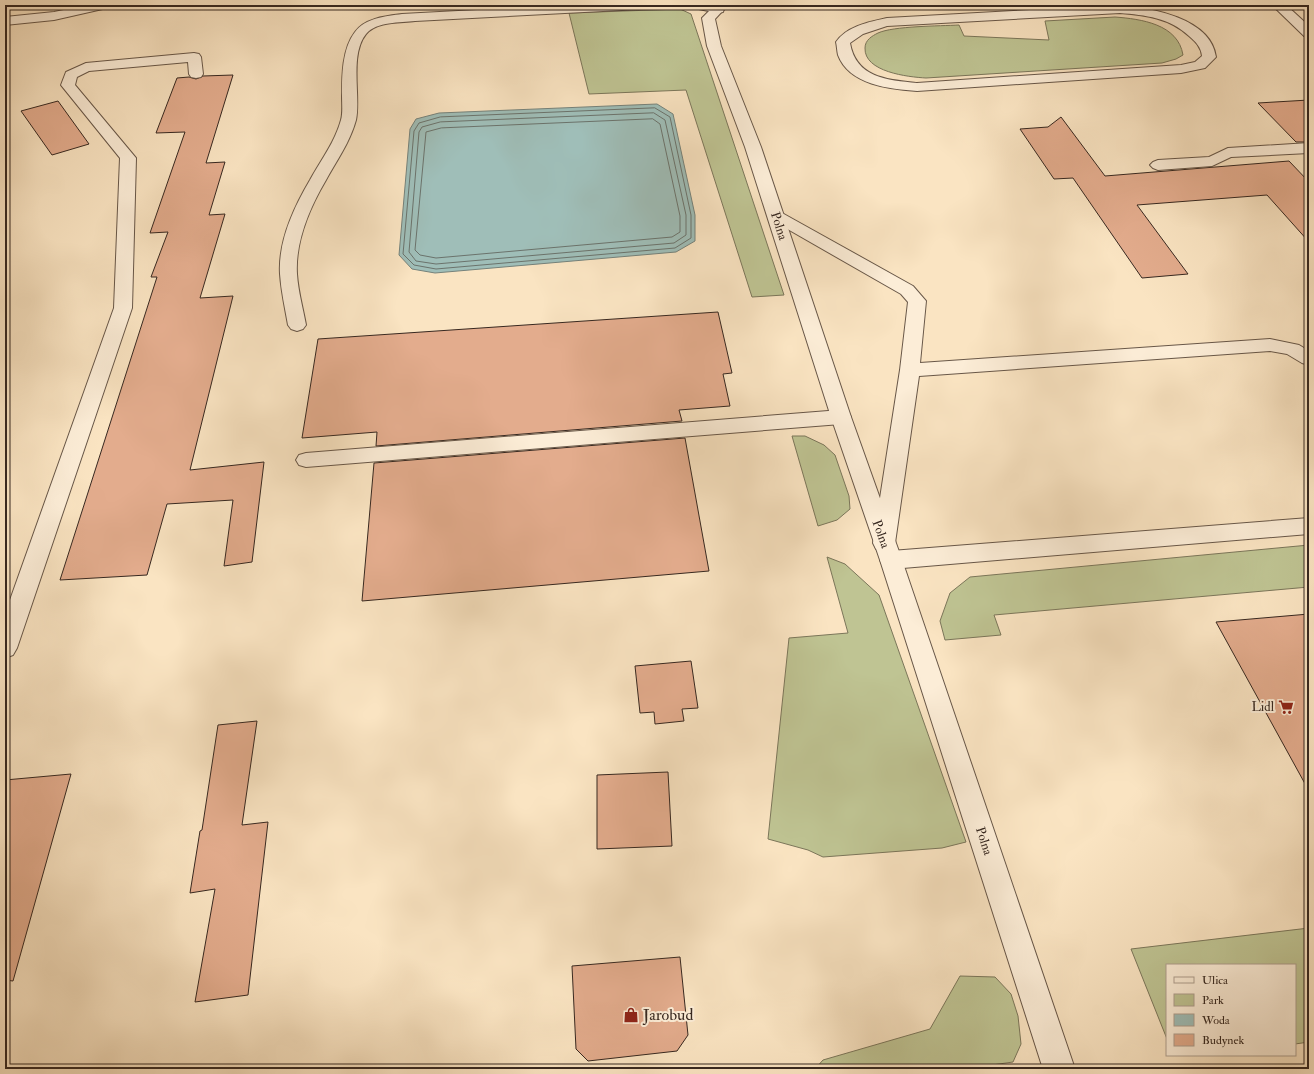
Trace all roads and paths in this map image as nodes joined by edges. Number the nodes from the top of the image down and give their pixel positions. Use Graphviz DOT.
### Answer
graph roads {
  1 [pos="102,5"];
  2 [pos="641,5"];
  3 [pos="960,5"];
  4 [pos="1278,5"];
  5 [pos="713,6"];
  6 [pos="968,18"];
  7 [pos="5,21"];
  8 [pos="1309,33"];
  9 [pos="196,74"];
  10 [pos="1309,148"];
  11 [pos="1158,165"];
  12 [pos="776,216"];
  13 [pos="297,325"];
  14 [pos="1309,359"];
  15 [pos="910,370"];
  16 [pos="841,417"];
  17 [pos="306,460"];
  18 [pos="1309,526"];
  19 [pos="888,552"];
  20 [pos="5,648"];
  21 [pos="1059,1069"];
  1 -- 7 [label="street"];
  2 -- 13 [label="street"];
  3 -- 6 [label="street"];
  4 -- 8 [label="street"];
  5 -- 12 [label="street, Polna"];
  6 -- 6 [label="street"];
  9 -- 20 [label="street"];
  10 -- 11 [label="street"];
  12 -- 15 [label="street"];
  12 -- 16 [label="street, Polna"];
  14 -- 15 [label="street"];
  15 -- 19 [label="street"];
  16 -- 17 [label="street"];
  16 -- 19 [label="street, Polna"];
  18 -- 19 [label="street"];
  19 -- 21 [label="street, Polna"];
}
